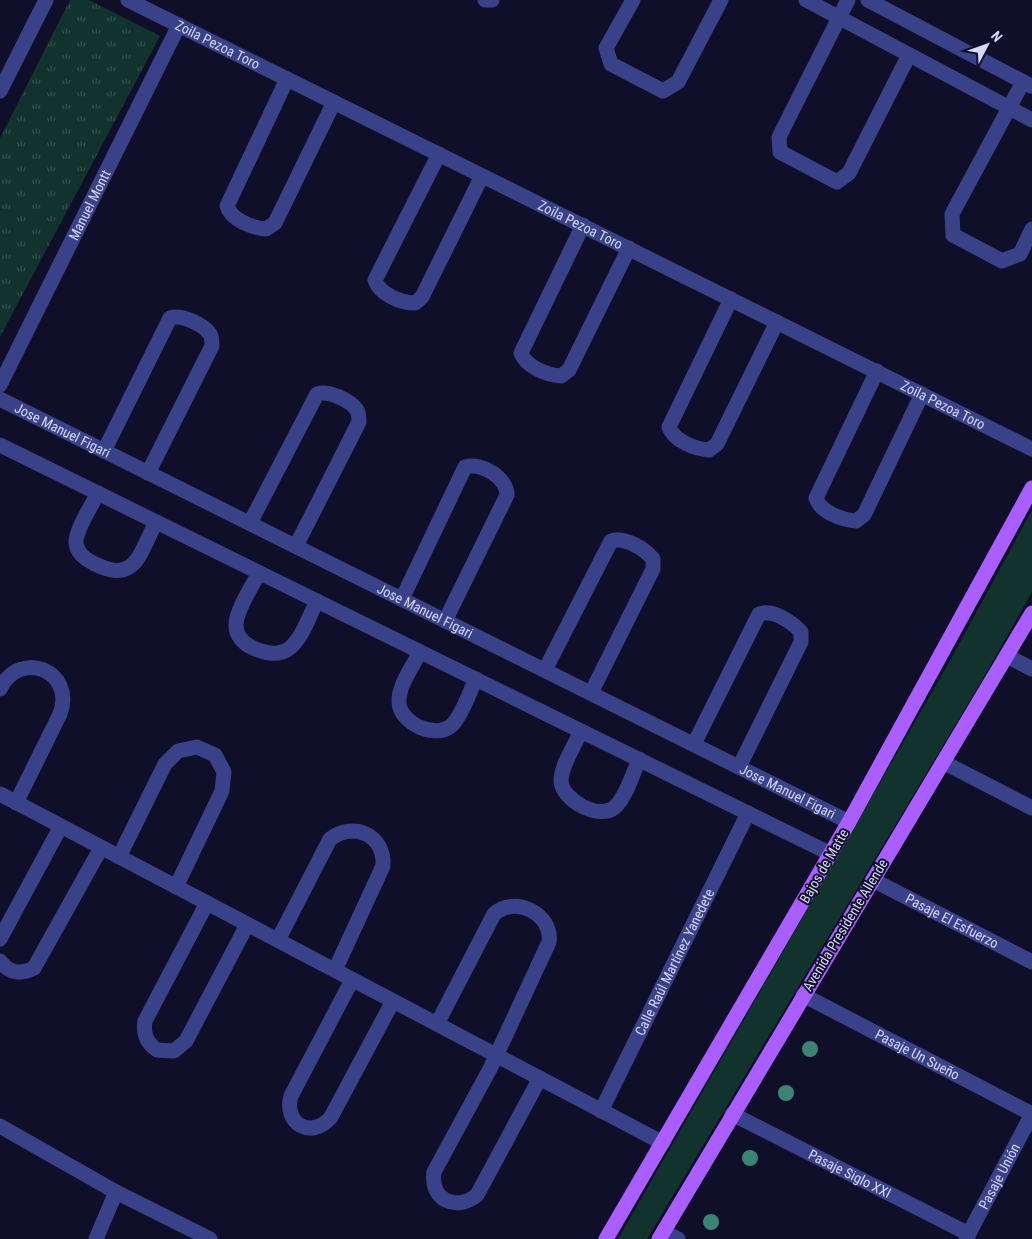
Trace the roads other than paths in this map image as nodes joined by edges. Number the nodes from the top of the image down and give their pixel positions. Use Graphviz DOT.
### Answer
graph roads {
  1 [pos="46,0"];
  2 [pos="128,0"];
  3 [pos="485,0"];
  4 [pos="492,0"];
  5 [pos="633,0"];
  6 [pos="721,0"];
  7 [pos="806,0"];
  8 [pos="848,0"];
  9 [pos="868,0"];
  10 [pos="839,18"];
  11 [pos="179,25"];
  12 [pos="910,55"];
  13 [pos="287,78"];
  14 [pos="1027,84"];
  15 [pos="0,91"];
  16 [pos="334,102"];
  17 [pos="1009,108"];
  18 [pos="1032,120"];
  19 [pos="440,154"];
  20 [pos="482,176"];
  21 [pos="582,225"];
  22 [pos="1032,229"];
  23 [pos="629,248"];
  24 [pos="731,299"];
  25 [pos="777,322"];
  26 [pos="877,372"];
  27 [pos="0,385"];
  28 [pos="922,394"];
  29 [pos="0,399"];
  30 [pos="0,445"];
  31 [pos="1032,448"];
  32 [pos="104,451"];
  33 [pos="148,473"];
  34 [pos="1032,488"];
  35 [pos="98,493"];
  36 [pos="156,522"];
  37 [pos="250,523"];
  38 [pos="296,546"];
  39 [pos="259,573"];
  40 [pos="402,599"];
  41 [pos="316,601"];
  42 [pos="1032,613"];
  43 [pos="445,620"];
  44 [pos="420,652"];
  45 [pos="1007,656"];
  46 [pos="1032,669"];
  47 [pos="545,670"];
  48 [pos="476,679"];
  49 [pos="0,689"];
  50 [pos="591,694"];
  51 [pos="582,731"];
  52 [pos="694,744"];
  53 [pos="639,759"];
  54 [pos="943,762"];
  55 [pos="739,767"];
  56 [pos="0,794"];
  57 [pos="16,803"];
  58 [pos="1032,808"];
  59 [pos="748,813"];
  60 [pos="849,822"];
  61 [pos="61,826"];
  62 [pos="102,848"];
  63 [pos="831,854"];
  64 [pos="120,857"];
  65 [pos="873,880"];
  66 [pos="176,887"];
  67 [pos="207,903"];
  68 [pos="247,925"];
  69 [pos="0,939"];
  70 [pos="278,940"];
  71 [pos="0,961"];
  72 [pos="1032,962"];
  73 [pos="335,970"];
  74 [pos="352,980"];
  75 [pos="803,996"];
  76 [pos="393,1001"];
  77 [pos="436,1024"];
  78 [pos="495,1055"];
  79 [pos="540,1078"];
  80 [pos="601,1110"];
  81 [pos="732,1114"];
  82 [pos="1032,1114"];
  83 [pos="0,1126"];
  84 [pos="663,1143"];
  85 [pos="116,1192"];
  86 [pos="661,1235"];
  87 [pos="968,1236"];
  88 [pos="96,1239"];
  89 [pos="210,1239"];
  90 [pos="606,1239"];
  91 [pos="678,1239"];
  1 -- 15 [label="street"];
  2 -- 11 [label="street, Zoila Pezoa Toro"];
  3 -- 4 [label="street"];
  5 -- 6 [label="street"];
  7 -- 10 [label="street"];
  8 -- 10 [label="street"];
  9 -- 14 [label="street"];
  10 -- 12 [label="street"];
  10 -- 12 [label="street"];
  11 -- 13 [label="street, Zoila Pezoa Toro"];
  11 -- 27 [label="street, Manuel Montt"];
  12 -- 17 [label="street"];
  13 -- 16 [label="street, Zoila Pezoa Toro"];
  13 -- 16 [label="street"];
  14 -- 17 [label="street"];
  16 -- 19 [label="street, Zoila Pezoa Toro"];
  17 -- 18 [label="street"];
  17 -- 22 [label="street"];
  19 -- 20 [label="street, Zoila Pezoa Toro"];
  19 -- 20 [label="street"];
  20 -- 21 [label="street, Zoila Pezoa Toro"];
  21 -- 23 [label="street, Zoila Pezoa Toro"];
  21 -- 23 [label="street"];
  23 -- 24 [label="street, Zoila Pezoa Toro"];
  24 -- 25 [label="street, Zoila Pezoa Toro"];
  24 -- 25 [label="street"];
  25 -- 26 [label="street, Zoila Pezoa Toro"];
  26 -- 28 [label="street, Zoila Pezoa Toro"];
  26 -- 28 [label="street"];
  28 -- 31 [label="street, Zoila Pezoa Toro"];
  29 -- 32 [label="street, Jose Manuel Figari"];
  30 -- 35 [label="street"];
  32 -- 33 [label="street, Jose Manuel Figari"];
  32 -- 33 [label="street"];
  33 -- 37 [label="street, Jose Manuel Figari"];
  34 -- 60 [label="main road, Bajos de Matte"];
  35 -- 36 [label="street"];
  35 -- 36 [label="street"];
  36 -- 39 [label="street"];
  37 -- 38 [label="street, Jose Manuel Figari"];
  37 -- 38 [label="street"];
  38 -- 40 [label="street, Jose Manuel Figari"];
  39 -- 41 [label="street"];
  39 -- 41 [label="street"];
  40 -- 43 [label="street, Jose Manuel Figari"];
  40 -- 43 [label="street"];
  41 -- 44 [label="street"];
  42 -- 45 [label="main road, Avenida Presidente Allende"];
  43 -- 47 [label="street, Jose Manuel Figari"];
  44 -- 48 [label="street"];
  44 -- 48 [label="street"];
  45 -- 46 [label="street"];
  45 -- 54 [label="main road, Avenida Presidente Allende"];
  47 -- 50 [label="street, Jose Manuel Figari"];
  47 -- 50 [label="street"];
  48 -- 51 [label="street"];
  49 -- 57 [label="street"];
  50 -- 52 [label="street, Jose Manuel Figari"];
  51 -- 53 [label="street"];
  51 -- 53 [label="street"];
  52 -- 55 [label="street, Jose Manuel Figari"];
  52 -- 55 [label="street"];
  53 -- 59 [label="street"];
  54 -- 58 [label="street"];
  54 -- 65 [label="main road, Avenida Presidente Allende"];
  55 -- 60 [label="street, Jose Manuel Figari"];
  56 -- 57 [label="street"];
  57 -- 61 [label="street"];
  59 -- 63 [label="street"];
  59 -- 80 [label="street, Calle Raúl Martínez Yanedete"];
  60 -- 63 [label="main road, Bajos de Matte"];
  61 -- 62 [label="street"];
  61 -- 69 [label="street"];
  62 -- 64 [label="street"];
  62 -- 71 [label="street"];
  63 -- 84 [label="main road, Bajos de Matte"];
  64 -- 66 [label="street"];
  64 -- 66 [label="street"];
  65 -- 72 [label="street, Pasaje El Esfuerzo"];
  65 -- 75 [label="main road, Avenida Presidente Allende"];
  66 -- 67 [label="street"];
  67 -- 68 [label="street"];
  67 -- 68 [label="street"];
  68 -- 70 [label="street"];
  70 -- 73 [label="street"];
  70 -- 73 [label="street"];
  73 -- 74 [label="street"];
  74 -- 76 [label="street"];
  74 -- 76 [label="street"];
  75 -- 81 [label="main road, Avenida Presidente Allende"];
  75 -- 82 [label="street, Pasaje Un Sueño"];
  76 -- 77 [label="street"];
  77 -- 78 [label="street"];
  77 -- 78 [label="street"];
  78 -- 79 [label="street"];
  78 -- 79 [label="street"];
  79 -- 80 [label="street"];
  80 -- 84 [label="street"];
  81 -- 86 [label="main road, Avenida Presidente Allende"];
  81 -- 87 [label="street, Pasaje Siglo XXI"];
  82 -- 87 [label="street, Pasaje Unión"];
  83 -- 85 [label="street"];
  84 -- 90 [label="main road, Bajos de Matte"];
  85 -- 88 [label="street"];
  85 -- 89 [label="street"];
  86 -- 91 [label="street"];
}
